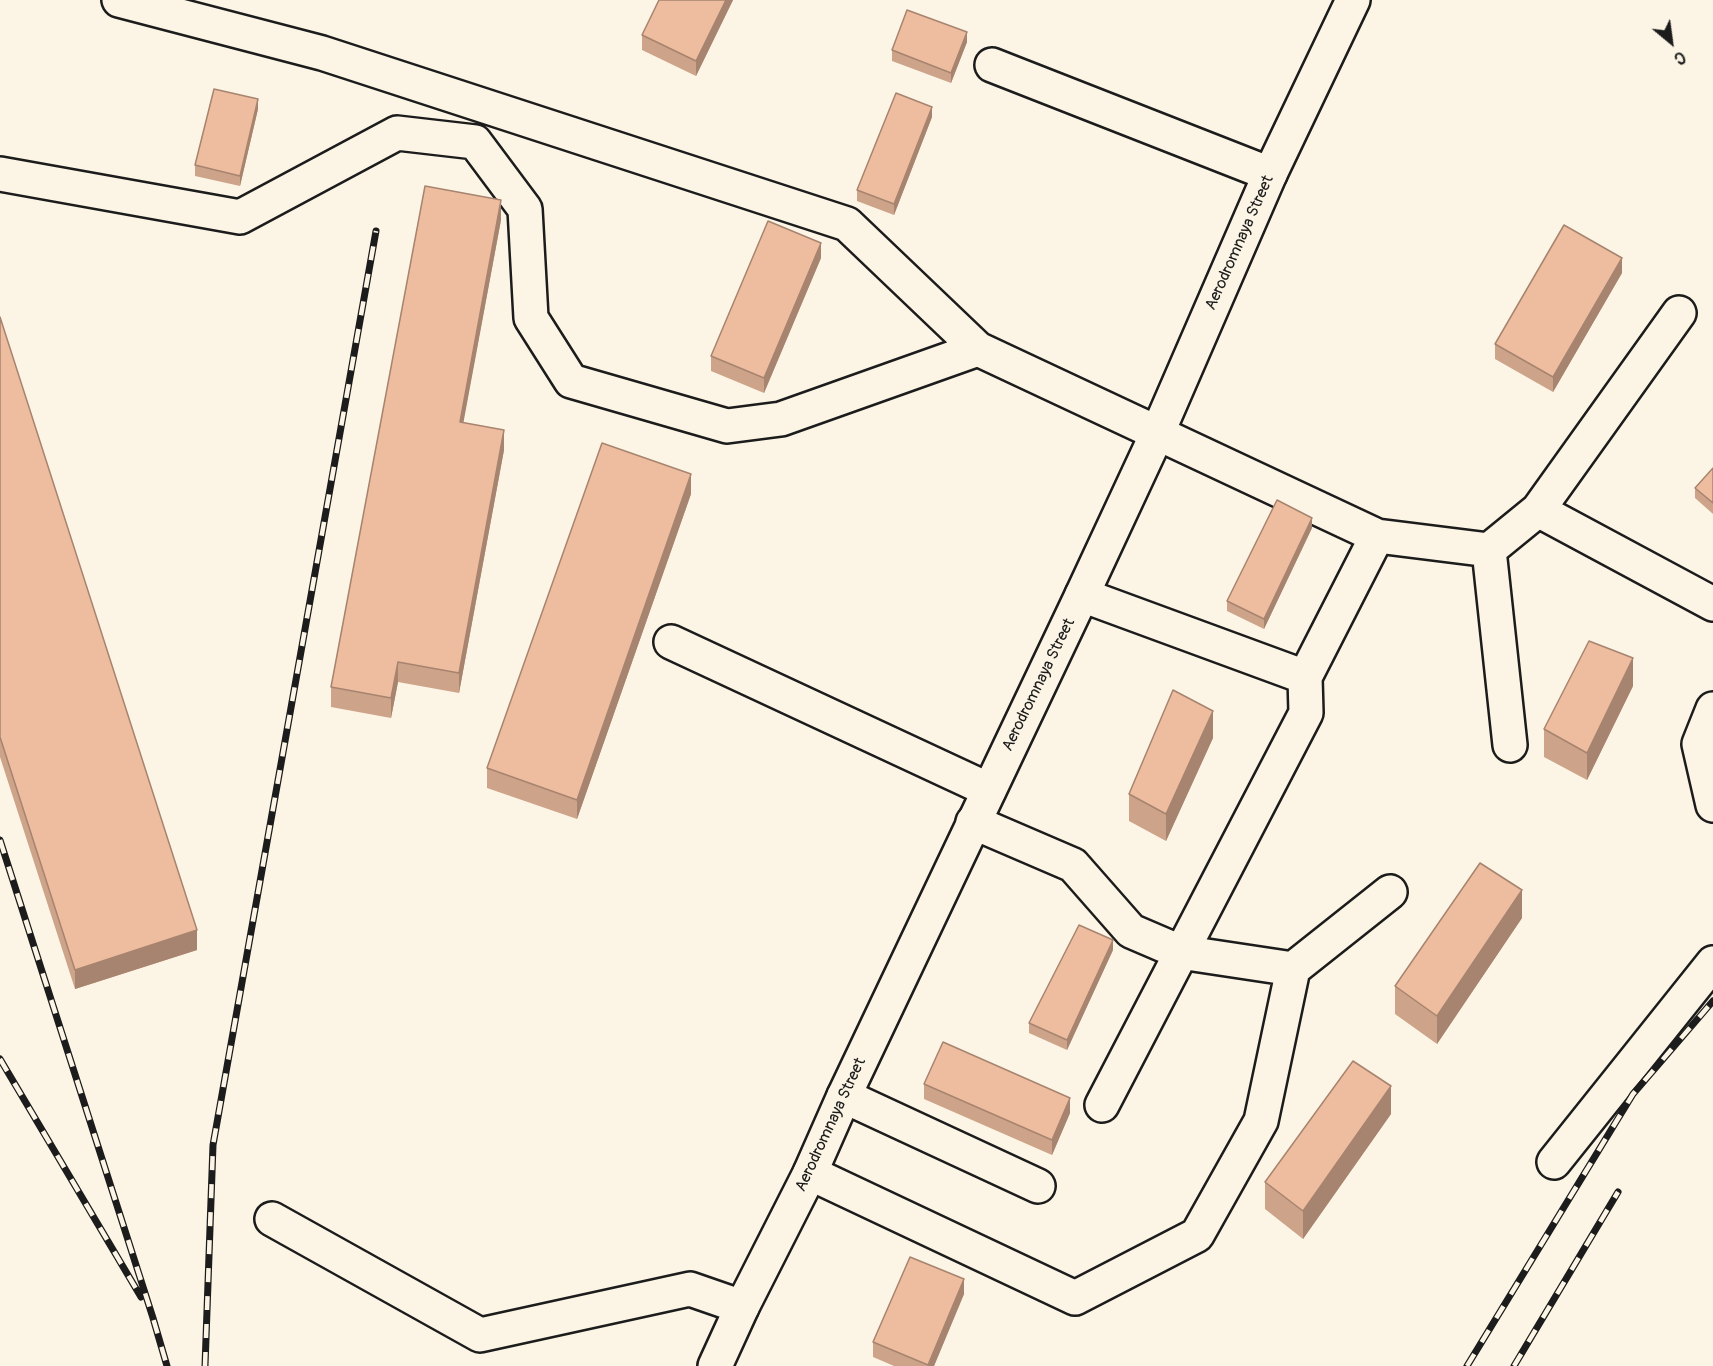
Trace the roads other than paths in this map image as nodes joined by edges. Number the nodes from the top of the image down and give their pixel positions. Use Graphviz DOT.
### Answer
graph roads {
  1 [pos="119,0"];
  2 [pos="1353,0"];
  3 [pos="992,64"];
  4 [pos="0,174"];
  5 [pos="1270,174"];
  6 [pos="1679,313"];
  7 [pos="978,349"];
  8 [pos="1156,434"];
  9 [pos="1538,510"];
  10 [pos="1377,536"];
  11 [pos="1489,550"];
  12 [pos="1082,595"];
  13 [pos="1713,604"];
  14 [pos="671,642"];
  15 [pos="1305,677"];
  16 [pos="1713,709"];
  17 [pos="1510,745"];
  18 [pos="989,790"];
  19 [pos="1713,805"];
  20 [pos="973,822"];
  21 [pos="1390,892"];
  22 [pos="1180,952"];
  23 [pos="1713,963"];
  24 [pos="1293,969"];
  25 [pos="844,1096"];
  26 [pos="1102,1105"];
  27 [pos="1554,1162"];
  28 [pos="810,1173"];
  29 [pos="1038,1186"];
  30 [pos="272,1220"];
  31 [pos="742,1307"];
  32 [pos="715,1366"];
  1 -- 7 [label="main road"];
  2 -- 5 [label="main road, Aerodromnaya Street"];
  3 -- 5 [label="main road"];
  4 -- 7 [label="main road"];
  5 -- 8 [label="main road, Aerodromnaya Street"];
  6 -- 9 [label="main road"];
  7 -- 8 [label="main road"];
  8 -- 10 [label="main road"];
  8 -- 12 [label="main road, Aerodromnaya Street"];
  9 -- 11 [label="main road"];
  9 -- 13 [label="main road"];
  10 -- 11 [label="main road"];
  10 -- 15 [label="main road"];
  11 -- 17 [label="main road"];
  12 -- 15 [label="main road"];
  12 -- 18 [label="main road, Aerodromnaya Street"];
  14 -- 18 [label="main road"];
  15 -- 22 [label="main road"];
  16 -- 19 [label="main road"];
  18 -- 20 [label="main road, Aerodromnaya Street"];
  20 -- 22 [label="main road"];
  20 -- 25 [label="main road, Aerodromnaya Street"];
  21 -- 24 [label="main road"];
  22 -- 24 [label="main road"];
  22 -- 26 [label="main road"];
  23 -- 27 [label="main road"];
  24 -- 28 [label="main road"];
  25 -- 28 [label="main road, Aerodromnaya Street"];
  25 -- 29 [label="main road"];
  28 -- 31 [label="main road, Aerodromnaya Street"];
  30 -- 31 [label="main road"];
  31 -- 32 [label="main road, Aerodromnaya Street"];
}
